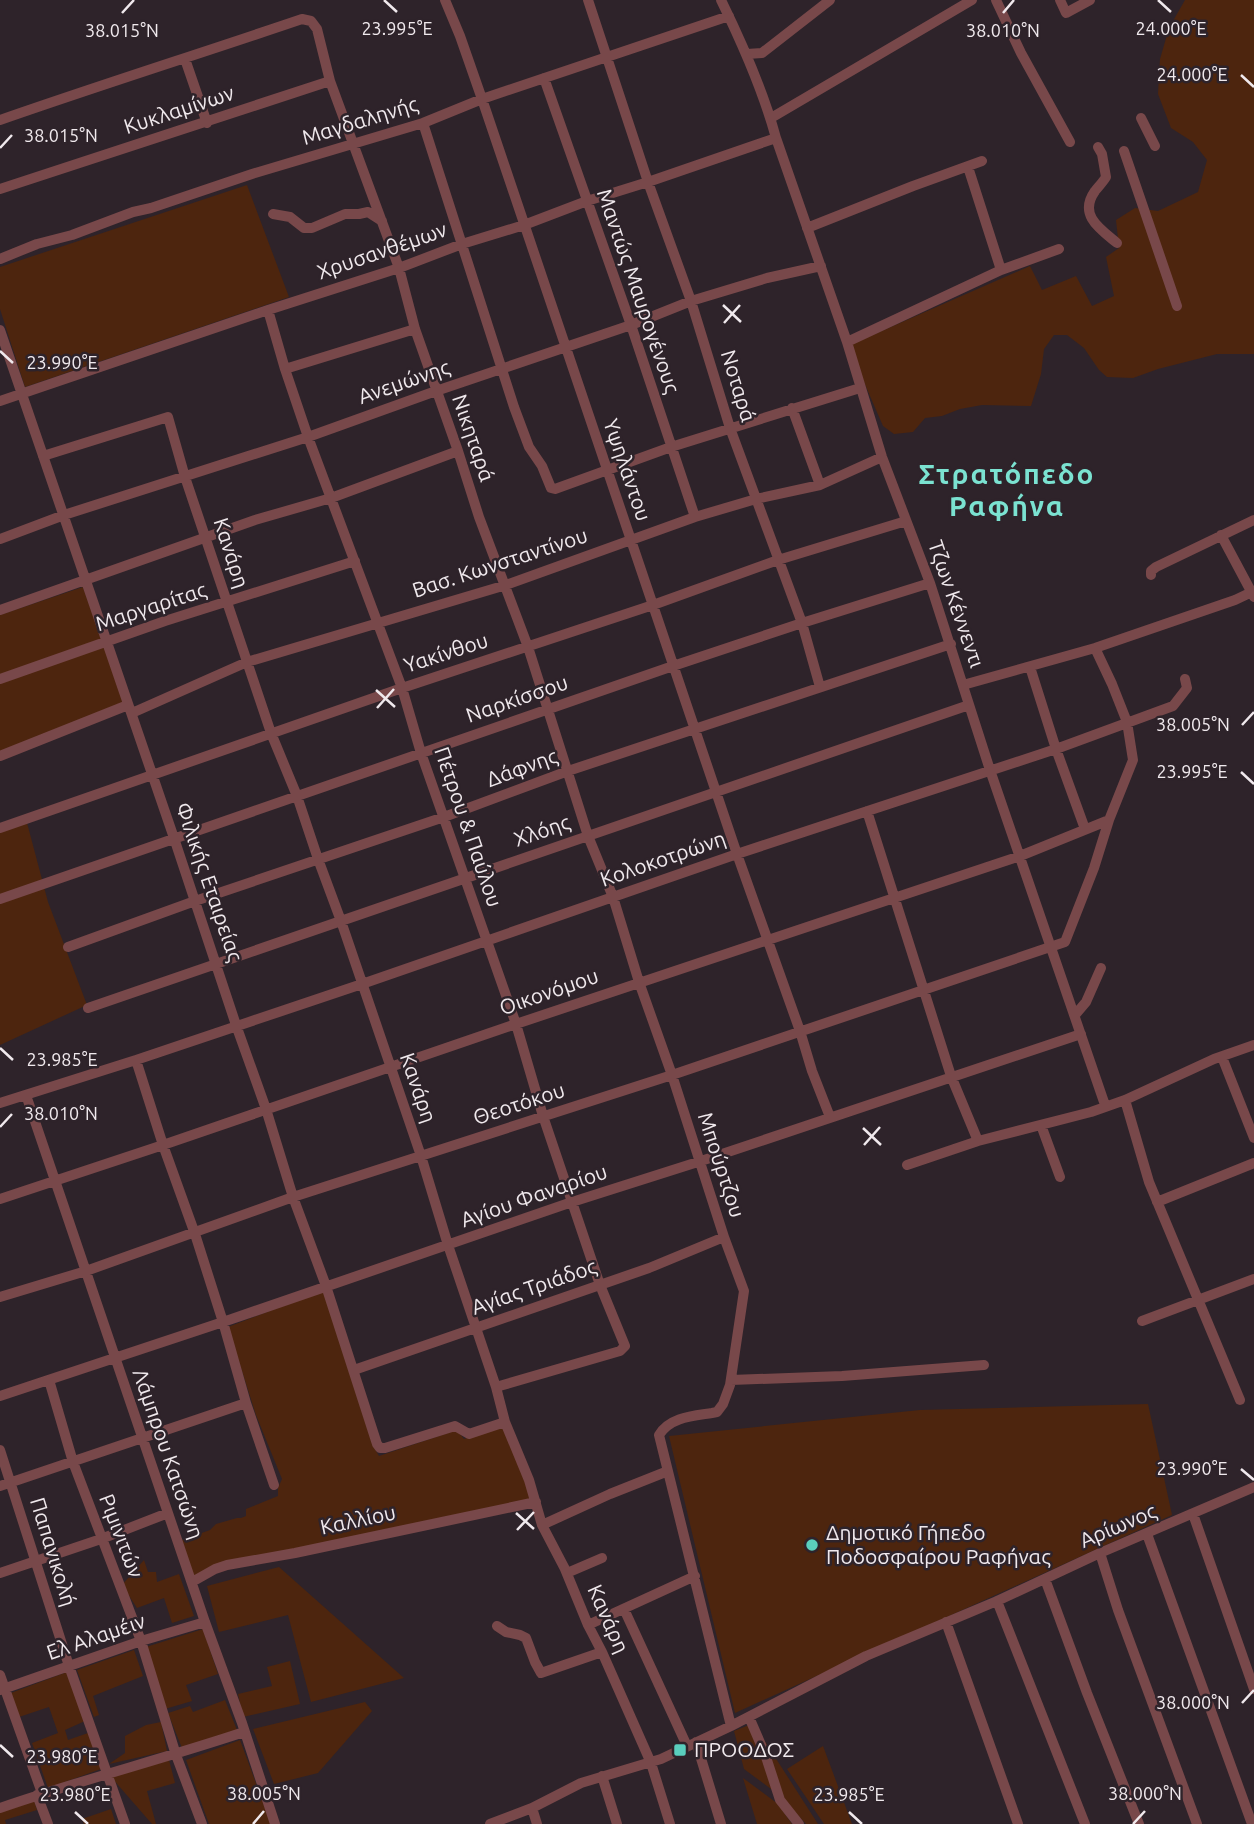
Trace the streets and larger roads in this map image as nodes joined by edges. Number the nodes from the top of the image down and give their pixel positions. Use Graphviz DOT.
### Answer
graph roads {
  1 [pos="445,0"];
  2 [pos="588,0"];
  3 [pos="721,0"];
  4 [pos="830,0"];
  5 [pos="972,0"];
  6 [pos="996,0"];
  7 [pos="1060,0"];
  8 [pos="1090,0"];
  9 [pos="729,16"];
  10 [pos="747,54"];
  11 [pos="607,57"];
  12 [pos="185,59"];
  13 [pos="544,78"];
  14 [pos="330,81"];
  15 [pos="482,99"];
  16 [pos="771,118"];
  17 [pos="1141,118"];
  18 [pos="0,120"];
  19 [pos="207,123"];
  20 [pos="424,123"];
  21 [pos="776,138"];
  22 [pos="1070,142"];
  23 [pos="354,143"];
  24 [pos="1156,146"];
  25 [pos="1098,147"];
  26 [pos="1124,151"];
  27 [pos="982,161"];
  28 [pos="968,167"];
  29 [pos="648,182"];
  30 [pos="0,188"];
  31 [pos="587,201"];
  32 [pos="273,214"];
  33 [pos="382,221"];
  34 [pos="524,225"];
  35 [pos="807,228"];
  36 [pos="1117,243"];
  37 [pos="462,244"];
  38 [pos="1059,249"];
  39 [pos="0,259"];
  40 [pos="821,266"];
  41 [pos="398,268"];
  42 [pos="1001,270"];
  43 [pos="691,301"];
  44 [pos="1177,306"];
  45 [pos="268,310"];
  46 [pos="631,325"];
  47 [pos="415,329"];
  48 [pos="0,330"];
  49 [pos="847,342"];
  50 [pos="566,347"];
  51 [pos="502,368"];
  52 [pos="285,369"];
  53 [pos="860,388"];
  54 [pos="436,391"];
  55 [pos="21,394"];
  56 [pos="0,401"];
  57 [pos="792,408"];
  58 [pos="730,428"];
  59 [pos="308,437"];
  60 [pos="671,447"];
  61 [pos="458,451"];
  62 [pos="43,456"];
  63 [pos="882,457"];
  64 [pos="607,471"];
  65 [pos="186,477"];
  66 [pos="820,485"];
  67 [pos="331,498"];
  68 [pos="756,499"];
  69 [pos="64,515"];
  70 [pos="695,517"];
  71 [pos="1254,520"];
  72 [pos="906,521"];
  73 [pos="1221,535"];
  74 [pos="206,538"];
  75 [pos="0,539"];
  76 [pos="631,540"];
  77 [pos="778,560"];
  78 [pos="355,561"];
  79 [pos="1151,575"];
  80 [pos="86,580"];
  81 [pos="930,583"];
  82 [pos="506,585"];
  83 [pos="1253,594"];
  84 [pos="227,602"];
  85 [pos="653,605"];
  86 [pos="0,610"];
  87 [pos="377,622"];
  88 [pos="802,623"];
  89 [pos="108,641"];
  90 [pos="951,644"];
  91 [pos="528,647"];
  92 [pos="1095,648"];
  93 [pos="247,662"];
  94 [pos="673,666"];
  95 [pos="1030,667"];
  96 [pos="0,679"];
  97 [pos="1185,679"];
  98 [pos="963,685"];
  99 [pos="820,687"];
  100 [pos="402,688"];
  101 [pos="969,705"];
  102 [pos="130,709"];
  103 [pos="549,709"];
  104 [pos="1127,722"];
  105 [pos="695,730"];
  106 [pos="271,733"];
  107 [pos="1056,749"];
  108 [pos="422,752"];
  109 [pos="0,756"];
  110 [pos="990,770"];
  111 [pos="568,771"];
  112 [pos="152,775"];
  113 [pos="716,792"];
  114 [pos="297,796"];
  115 [pos="867,811"];
  116 [pos="444,817"];
  117 [pos="1109,820"];
  118 [pos="0,828"];
  119 [pos="1085,829"];
  120 [pos="588,836"];
  121 [pos="174,838"];
  122 [pos="737,854"];
  123 [pos="1020,856"];
  124 [pos="317,859"];
  125 [pos="464,878"];
  126 [pos="613,897"];
  127 [pos="894,898"];
  128 [pos="0,899"];
  129 [pos="195,901"];
  130 [pos="341,921"];
  131 [pos="766,940"];
  132 [pos="487,941"];
  133 [pos="68,947"];
  134 [pos="1051,947"];
  135 [pos="216,964"];
  136 [pos="1101,968"];
  137 [pos="639,982"];
  138 [pos="362,984"];
  139 [pos="923,990"];
  140 [pos="88,1008"];
  141 [pos="1075,1015"];
  142 [pos="516,1024"];
  143 [pos="236,1025"];
  144 [pos="800,1031"];
  145 [pos="1081,1034"];
  146 [pos="1254,1045"];
  147 [pos="1222,1056"];
  148 [pos="136,1060"];
  149 [pos="390,1066"];
  150 [pos="672,1075"];
  151 [pos="951,1076"];
  152 [pos="26,1095"];
  153 [pos="1125,1100"];
  154 [pos="0,1103"];
  155 [pos="1105,1105"];
  156 [pos="266,1109"];
  157 [pos="543,1116"];
  158 [pos="830,1118"];
  159 [pos="1041,1125"];
  160 [pos="1254,1138"];
  161 [pos="978,1142"];
  162 [pos="163,1145"];
  163 [pos="421,1156"];
  164 [pos="701,1161"];
  165 [pos="1254,1163"];
  166 [pos="907,1165"];
  167 [pos="1060,1177"];
  168 [pos="55,1180"];
  169 [pos="293,1198"];
  170 [pos="0,1199"];
  171 [pos="572,1202"];
  172 [pos="1157,1202"];
  173 [pos="195,1234"];
  174 [pos="724,1237"];
  175 [pos="448,1245"];
  176 [pos="86,1271"];
  177 [pos="1254,1279"];
  178 [pos="600,1285"];
  179 [pos="326,1286"];
  180 [pos="0,1297"];
  181 [pos="1199,1300"];
  182 [pos="1142,1321"];
  183 [pos="223,1322"];
  184 [pos="476,1327"];
  185 [pos="115,1357"];
  186 [pos="984,1365"];
  187 [pos="354,1370"];
  188 [pos="49,1380"];
  189 [pos="731,1380"];
  190 [pos="496,1387"];
  191 [pos="0,1396"];
  192 [pos="1240,1400"];
  193 [pos="246,1403"];
  194 [pos="505,1422"];
  195 [pos="142,1437"];
  196 [pos="0,1450"];
  197 [pos="73,1462"];
  198 [pos="668,1471"];
  199 [pos="5,1484"];
  200 [pos="274,1485"];
  201 [pos="1254,1487"];
  202 [pos="536,1502"];
  203 [pos="168,1513"];
  204 [pos="1193,1514"];
  205 [pos="542,1525"];
  206 [pos="1147,1534"];
  207 [pos="101,1539"];
  208 [pos="1100,1553"];
  209 [pos="602,1558"];
  210 [pos="36,1561"];
  211 [pos="0,1573"];
  212 [pos="566,1573"];
  213 [pos="695,1576"];
  214 [pos="1045,1579"];
  215 [pos="192,1582"];
  216 [pos="997,1601"];
  217 [pos="624,1609"];
  218 [pos="205,1622"];
  219 [pos="946,1622"];
  220 [pos="588,1625"];
  221 [pos="498,1626"];
  222 [pos="141,1641"];
  223 [pos="602,1652"];
  224 [pos="69,1666"];
  225 [pos="0,1675"];
  226 [pos="2,1689"];
  227 [pos="1254,1689"];
  228 [pos="749,1717"];
  229 [pos="731,1727"];
  230 [pos="244,1732"];
  231 [pos="692,1744"];
  232 [pos="176,1755"];
  233 [pos="651,1763"];
  234 [pos="108,1774"];
  235 [pos="602,1776"];
  236 [pos="40,1794"];
  237 [pos="0,1808"];
  238 [pos="532,1808"];
  239 [pos="48,1824"];
  240 [pos="125,1824"];
  241 [pos="202,1824"];
  242 [pos="275,1824"];
  243 [pos="490,1824"];
  244 [pos="537,1824"];
  245 [pos="617,1824"];
  246 [pos="670,1824"];
  247 [pos="721,1824"];
  248 [pos="799,1824"];
  249 [pos="1018,1824"];
  250 [pos="1085,1824"];
  251 [pos="1139,1824"];
  252 [pos="1197,1824"];
  253 [pos="1252,1824"];
  1 -- 15 [label="street, Υψηλάντου"];
  2 -- 11 [label="street, Νοταρά"];
  3 -- 9 [label="street, Τζων Κέννεντι"];
  4 -- 10 [label="street"];
  5 -- 16 [label="street"];
  6 -- 22 [label="street"];
  7 -- 8 [label="street"];
  9 -- 10 [label="street, Τζων Κέννεντι"];
  9 -- 11 [label="street, Μαγδαληνής"];
  10 -- 16 [label="street, Τζων Κέννεντι"];
  11 -- 13 [label="street, Μαγδαληνής"];
  11 -- 29 [label="street, Νοταρά"];
  12 -- 14 [label="street, Νικηταρά"];
  12 -- 18 [label="street"];
  12 -- 19 [label="street"];
  13 -- 15 [label="street, Μαγδαληνής"];
  13 -- 31 [label="street, Μαντώς Μαυρογένους"];
  14 -- 19 [label="street, Κυκλαμίνων"];
  14 -- 23 [label="street, Νικηταρά"];
  15 -- 20 [label="street, Μαγδαληνής"];
  15 -- 34 [label="street, Υψηλάντου"];
  16 -- 21 [label="street, Τζων Κέννεντι"];
  17 -- 24 [label="street"];
  19 -- 30 [label="street, Κυκλαμίνων"];
  20 -- 23 [label="street, Μαγδαληνής"];
  20 -- 37 [label="street"];
  21 -- 29 [label="street, Χρυσανθέμων"];
  21 -- 35 [label="street, Τζων Κέννεντι"];
  23 -- 33 [label="street, Νικηταρά"];
  23 -- 39 [label="street, Μαγδαληνής"];
  25 -- 36 [label="street"];
  26 -- 44 [label="street"];
  27 -- 28 [label="street"];
  28 -- 35 [label="street"];
  28 -- 42 [label="street"];
  29 -- 31 [label="street, Χρυσανθέμων"];
  29 -- 43 [label="street, Νοταρά"];
  31 -- 34 [label="street, Χρυσανθέμων"];
  31 -- 46 [label="street, Μαντώς Μαυρογένους"];
  32 -- 33 [label="street"];
  33 -- 41 [label="street, Νικηταρά"];
  34 -- 37 [label="street, Χρυσανθέμων"];
  34 -- 50 [label="street, Υψηλάντου"];
  35 -- 40 [label="street, Τζων Κέννεντι"];
  37 -- 41 [label="street, Χρυσανθέμων"];
  37 -- 51 [label="street"];
  38 -- 42 [label="street"];
  40 -- 43 [label="street, Ανεμώνης"];
  40 -- 49 [label="street, Τζων Κέννεντι"];
  41 -- 45 [label="street, Χρυσανθέμων"];
  41 -- 47 [label="street, Νικηταρά"];
  42 -- 49 [label="street"];
  43 -- 46 [label="street, Ανεμώνης"];
  43 -- 58 [label="street, Νοταρά"];
  45 -- 52 [label="street, Πέτρου & Παύλου"];
  45 -- 55 [label="street, Χρυσανθέμων"];
  46 -- 50 [label="street, Ανεμώνης"];
  46 -- 60 [label="street, Μαντώς Μαυρογένους"];
  47 -- 52 [label="street"];
  47 -- 54 [label="street, Νικηταρά"];
  48 -- 55 [label="street, Φιλικής Εταιρείας"];
  49 -- 53 [label="street, Τζων Κέννεντι"];
  50 -- 51 [label="street, Ανεμώνης"];
  50 -- 64 [label="street, Υψηλάντου"];
  51 -- 54 [label="street, Ανεμώνης"];
  51 -- 64 [label="street"];
  52 -- 59 [label="street, Πέτρου & Παύλου"];
  53 -- 57 [label="street"];
  53 -- 63 [label="street, Τζων Κέννεντι"];
  54 -- 59 [label="street, Ανεμώνης"];
  54 -- 61 [label="street, Νικηταρά"];
  55 -- 56 [label="street, Χρυσανθέμων"];
  55 -- 62 [label="street, Φιλικής Εταιρείας"];
  57 -- 58 [label="street"];
  57 -- 66 [label="street"];
  58 -- 60 [label="street"];
  58 -- 68 [label="street, Νοταρά"];
  59 -- 65 [label="street, Ανεμώνης"];
  59 -- 67 [label="street, Πέτρου & Παύλου"];
  60 -- 64 [label="street"];
  60 -- 70 [label="street, Μαντώς Μαυρογένους"];
  61 -- 67 [label="street"];
  61 -- 82 [label="street, Νικηταρά"];
  62 -- 65 [label="street, Κανάρη"];
  62 -- 69 [label="street, Φιλικής Εταιρείας"];
  63 -- 66 [label="street, Βασ. Κωνσταντίνου"];
  63 -- 72 [label="street, Τζων Κέννεντι"];
  64 -- 76 [label="street, Υψηλάντου"];
  65 -- 69 [label="street, Ανεμώνης"];
  65 -- 74 [label="street, Κανάρη"];
  66 -- 68 [label="street, Βασ. Κωνσταντίνου"];
  67 -- 74 [label="street"];
  67 -- 78 [label="street, Πέτρου & Παύλου"];
  68 -- 70 [label="street, Βασ. Κωνσταντίνου"];
  68 -- 77 [label="street, Νοταρά"];
  69 -- 75 [label="street, Ανεμώνης"];
  69 -- 80 [label="street, Φιλικής Εταιρείας"];
  70 -- 76 [label="street, Βασ. Κωνσταντίνου"];
  71 -- 73 [label="street"];
  72 -- 77 [label="street, Υακίνθου"];
  72 -- 81 [label="street, Τζων Κέννεντι"];
  73 -- 79 [label="street"];
  73 -- 83 [label="street"];
  74 -- 80 [label="street"];
  74 -- 84 [label="street, Κανάρη"];
  76 -- 82 [label="street, Βασ. Κωνσταντίνου"];
  76 -- 85 [label="street, Υψηλάντου"];
  77 -- 85 [label="street, Υακίνθου"];
  77 -- 88 [label="street, Νοταρά"];
  78 -- 84 [label="street, Μαργαρίτας"];
  78 -- 87 [label="street, Πέτρου & Παύλου"];
  80 -- 86 [label="street"];
  80 -- 89 [label="street, Φιλικής Εταιρείας"];
  81 -- 88 [label="street, Ναρκίσσου"];
  81 -- 90 [label="street, Τζων Κέννεντι"];
  82 -- 87 [label="street, Βασ. Κωνσταντίνου"];
  82 -- 91 [label="street, Μπούρτζου"];
  83 -- 92 [label="street"];
  84 -- 89 [label="street, Μαργαρίτας"];
  84 -- 93 [label="street, Κανάρη"];
  85 -- 91 [label="street, Υακίνθου"];
  85 -- 94 [label="street, Υψηλάντου"];
  87 -- 93 [label="street, Βασ. Κωνσταντίνου"];
  87 -- 100 [label="street, Πέτρου & Παύλου"];
  88 -- 94 [label="street, Ναρκίσσου"];
  88 -- 99 [label="street, Νοταρά"];
  89 -- 96 [label="street, Μαργαρίτας"];
  89 -- 102 [label="street, Φιλικής Εταιρείας"];
  90 -- 98 [label="street, Τζων Κέννεντι"];
  90 -- 99 [label="street, Δάφνης"];
  91 -- 100 [label="street, Υακίνθου"];
  91 -- 103 [label="street, Μπούρτζου"];
  92 -- 95 [label="street"];
  92 -- 104 [label="street"];
  93 -- 102 [label="street, Βασ. Κωνσταντίνου"];
  93 -- 106 [label="street, Κανάρη"];
  94 -- 103 [label="street, Ναρκίσσου"];
  94 -- 105 [label="street, Υψηλάντου"];
  95 -- 98 [label="street"];
  95 -- 107 [label="street"];
  97 -- 104 [label="street, Κολοκοτρώνη"];
  98 -- 101 [label="street, Τζων Κέννεντι"];
  99 -- 105 [label="street, Δάφνης"];
  100 -- 106 [label="street, Υακίνθου"];
  100 -- 108 [label="street, Πέτρου & Παύλου"];
  101 -- 110 [label="street, Τζων Κέννεντι"];
  101 -- 113 [label="street, Χλόης"];
  102 -- 109 [label="street, Βασ. Κωνσταντίνου"];
  102 -- 112 [label="street, Φιλικής Εταιρείας"];
  103 -- 108 [label="street, Ναρκίσσου"];
  103 -- 111 [label="street, Μπούρτζου"];
  104 -- 107 [label="street, Κολοκοτρώνη"];
  104 -- 117 [label="street"];
  105 -- 111 [label="street, Δάφνης"];
  105 -- 113 [label="street, Υψηλάντου"];
  106 -- 112 [label="street, Υακίνθου"];
  106 -- 114 [label="street, Κανάρη"];
  107 -- 110 [label="street, Κολοκοτρώνη"];
  107 -- 119 [label="street"];
  108 -- 114 [label="street, Ναρκίσσου"];
  108 -- 116 [label="street, Πέτρου & Παύλου"];
  110 -- 115 [label="street, Κολοκοτρώνη"];
  110 -- 123 [label="street, Τζων Κέννεντι"];
  111 -- 116 [label="street, Δάφνης"];
  111 -- 120 [label="street, Μπούρτζου"];
  112 -- 118 [label="street, Υακίνθου"];
  112 -- 121 [label="street, Φιλικής Εταιρείας"];
  113 -- 120 [label="street, Χλόης"];
  113 -- 122 [label="street, Υψηλάντου"];
  114 -- 121 [label="street, Ναρκίσσου"];
  114 -- 124 [label="street, Κανάρη"];
  115 -- 122 [label="street, Κολοκοτρώνη"];
  115 -- 127 [label="street"];
  116 -- 124 [label="street, Δάφνης"];
  116 -- 125 [label="street, Πέτρου & Παύλου"];
  117 -- 119 [label="street, Οικονόμου"];
  117 -- 134 [label="street"];
  119 -- 123 [label="street, Οικονόμου"];
  120 -- 125 [label="street, Χλόης"];
  120 -- 126 [label="street, Μπούρτζου"];
  121 -- 128 [label="street, Ναρκίσσου"];
  121 -- 129 [label="street, Φιλικής Εταιρείας"];
  122 -- 126 [label="street, Κολοκοτρώνη"];
  122 -- 131 [label="street, Υψηλάντου"];
  123 -- 127 [label="street, Οικονόμου"];
  123 -- 134 [label="street, Τζων Κέννεντι"];
  124 -- 129 [label="street, Δάφνης"];
  124 -- 130 [label="street, Κανάρη"];
  125 -- 130 [label="street, Χλόης"];
  125 -- 132 [label="street, Πέτρου & Παύλου"];
  126 -- 132 [label="street, Κολοκοτρώνη"];
  126 -- 137 [label="street, Μπούρτζου"];
  127 -- 131 [label="street, Οικονόμου"];
  127 -- 139 [label="street"];
  129 -- 133 [label="street, Δάφνης"];
  129 -- 135 [label="street, Φιλικής Εταιρείας"];
  130 -- 135 [label="street, Χλόης"];
  130 -- 138 [label="street, Κανάρη"];
  131 -- 137 [label="street, Οικονόμου"];
  131 -- 144 [label="street, Υψηλάντου"];
  132 -- 138 [label="street, Κολοκοτρώνη"];
  132 -- 142 [label="street, Πέτρου & Παύλου"];
  134 -- 139 [label="street, Θεοτόκου"];
  134 -- 141 [label="street, Τζων Κέννεντι"];
  135 -- 140 [label="street, Χλόης"];
  135 -- 143 [label="street, Φιλικής Εταιρείας"];
  136 -- 141 [label="street"];
  137 -- 142 [label="street, Οικονόμου"];
  137 -- 150 [label="street, Μπούρτζου"];
  138 -- 143 [label="street, Κολοκοτρώνη"];
  138 -- 149 [label="street, Κανάρη"];
  139 -- 144 [label="street, Θεοτόκου"];
  139 -- 151 [label="street"];
  141 -- 145 [label="street, Τζων Κέννεντι"];
  142 -- 149 [label="street, Οικονόμου"];
  142 -- 157 [label="street, Πέτρου & Παύλου"];
  143 -- 148 [label="street, Κολοκοτρώνη"];
  143 -- 156 [label="street, Φιλικής Εταιρείας"];
  144 -- 150 [label="street, Θεοτόκου"];
  144 -- 158 [label="street, Υψηλάντου"];
  145 -- 151 [label="street, Αγίου Φαναρίου"];
  145 -- 155 [label="street, Τζων Κέννεντι"];
  146 -- 147 [label="street"];
  147 -- 153 [label="street"];
  147 -- 160 [label="street"];
  148 -- 152 [label="street, Κολοκοτρώνη"];
  148 -- 162 [label="street"];
  149 -- 156 [label="street, Οικονόμου"];
  149 -- 163 [label="street, Κανάρη"];
  150 -- 157 [label="street, Θεοτόκου"];
  150 -- 164 [label="street, Μπούρτζου"];
  151 -- 158 [label="street, Αγίου Φαναρίου"];
  151 -- 161 [label="street"];
  152 -- 154 [label="street, Κολοκοτρώνη"];
  152 -- 168 [label="street, Λάμπρου Κατσώνη"];
  153 -- 155 [label="street"];
  153 -- 172 [label="street"];
  155 -- 159 [label="street"];
  156 -- 162 [label="street, Οικονόμου"];
  156 -- 169 [label="street, Φιλικής Εταιρείας"];
  157 -- 163 [label="street, Θεοτόκου"];
  157 -- 171 [label="street, Πέτρου & Παύλου"];
  158 -- 164 [label="street, Αγίου Φαναρίου"];
  159 -- 161 [label="street"];
  159 -- 167 [label="street"];
  161 -- 166 [label="street"];
  162 -- 168 [label="street, Οικονόμου"];
  162 -- 173 [label="street"];
  163 -- 169 [label="street, Θεοτόκου"];
  163 -- 175 [label="street, Κανάρη"];
  164 -- 171 [label="street, Αγίου Φαναρίου"];
  164 -- 174 [label="street, Μπούρτζου"];
  165 -- 172 [label="street"];
  168 -- 170 [label="street, Οικονόμου"];
  168 -- 176 [label="street, Λάμπρου Κατσώνη"];
  169 -- 173 [label="street, Θεοτόκου"];
  169 -- 179 [label="street, Φιλικής Εταιρείας"];
  171 -- 175 [label="street, Αγίου Φαναρίου"];
  171 -- 178 [label="street, Πέτρου & Παύλου"];
  172 -- 181 [label="street"];
  173 -- 176 [label="street, Θεοτόκου"];
  173 -- 183 [label="street"];
  174 -- 178 [label="street, Αγίας Τριάδος"];
  174 -- 189 [label="street, Μπούρτζου"];
  175 -- 179 [label="street, Αγίου Φαναρίου"];
  175 -- 184 [label="street, Κανάρη"];
  176 -- 180 [label="street, Θεοτόκου"];
  176 -- 185 [label="street, Λάμπρου Κατσώνη"];
  177 -- 181 [label="street"];
  178 -- 184 [label="street, Αγίας Τριάδος"];
  178 -- 190 [label="street, Πέτρου & Παύλου"];
  179 -- 183 [label="street, Αγίου Φαναρίου"];
  179 -- 187 [label="street, Φιλικής Εταιρείας"];
  181 -- 182 [label="street"];
  181 -- 192 [label="street"];
  183 -- 185 [label="street, Αγίου Φαναρίου"];
  183 -- 193 [label="street"];
  184 -- 187 [label="street, Αγίας Τριάδος"];
  184 -- 190 [label="street, Κανάρη"];
  185 -- 188 [label="street, Αγίου Φαναρίου"];
  185 -- 195 [label="street, Λάμπρου Κατσώνη"];
  186 -- 189 [label="street"];
  187 -- 194 [label="street, Φιλικής Εταιρείας"];
  188 -- 191 [label="street, Αγίου Φαναρίου"];
  188 -- 197 [label="street, Ριμινιτών"];
  189 -- 198 [label="street, Μπούρτζου"];
  190 -- 194 [label="street, Κανάρη"];
  193 -- 195 [label="street"];
  193 -- 200 [label="street"];
  194 -- 202 [label="street, Κανάρη"];
  195 -- 197 [label="street"];
  195 -- 203 [label="street, Λάμπρου Κατσώνη"];
  196 -- 199 [label="street, Παπανικολή"];
  197 -- 199 [label="street"];
  197 -- 207 [label="street, Ριμινιτών"];
  198 -- 205 [label="street"];
  198 -- 213 [label="street, Μπούρτζου"];
  199 -- 210 [label="street, Παπανικολή"];
  201 -- 204 [label="street, Αρίωνος"];
  202 -- 205 [label="street, Κανάρη"];
  202 -- 215 [label="street, Καλλίου"];
  203 -- 207 [label="street"];
  203 -- 215 [label="street, Λάμπρου Κατσώνη"];
  204 -- 206 [label="street, Αρίωνος"];
  204 -- 227 [label="street"];
  205 -- 212 [label="street, Κανάρη"];
  206 -- 208 [label="street, Αρίωνος"];
  206 -- 253 [label="street"];
  207 -- 210 [label="street"];
  207 -- 222 [label="street, Ριμινιτών"];
  208 -- 214 [label="street, Αρίωνος"];
  208 -- 252 [label="street"];
  209 -- 212 [label="street"];
  210 -- 211 [label="street"];
  210 -- 224 [label="street, Παπανικολή"];
  212 -- 220 [label="street, Κανάρη"];
  213 -- 217 [label="street"];
  213 -- 229 [label="street, Μπούρτζου"];
  214 -- 216 [label="street, Αρίωνος"];
  214 -- 251 [label="street"];
  215 -- 218 [label="street, Λάμπρου Κατσώνη"];
  216 -- 219 [label="street, Αρίωνος"];
  216 -- 250 [label="street"];
  217 -- 220 [label="street"];
  217 -- 231 [label="street"];
  218 -- 222 [label="street, Ελ Αλαμέιν"];
  218 -- 230 [label="street, Λάμπρου Κατσώνη"];
  219 -- 228 [label="street, Αρίωνος"];
  219 -- 249 [label="street"];
  220 -- 223 [label="street, Κανάρη"];
  221 -- 223 [label="street"];
  222 -- 224 [label="street, Ελ Αλαμέιν"];
  222 -- 232 [label="street, Ριμινιτών"];
  223 -- 233 [label="street, Κανάρη"];
  224 -- 226 [label="street, Ελ Αλαμέιν"];
  224 -- 234 [label="street, Παπανικολή"];
  225 -- 226 [label="street"];
  226 -- 236 [label="street"];
  228 -- 229 [label="street, Αρίωνος"];
  228 -- 248 [label="street"];
  229 -- 231 [label="street, Αρίωνος"];
  230 -- 232 [label="street"];
  230 -- 242 [label="street, Λάμπρου Κατσώνη"];
  231 -- 233 [label="street, Αρίωνος"];
  231 -- 247 [label="street"];
  232 -- 234 [label="street"];
  232 -- 241 [label="street, Ριμινιτών"];
  233 -- 235 [label="street, Αρίωνος"];
  233 -- 246 [label="street, Κανάρη"];
  234 -- 236 [label="street"];
  234 -- 240 [label="street, Παπανικολή"];
  235 -- 238 [label="street, Αρίωνος"];
  235 -- 245 [label="street"];
  236 -- 237 [label="street"];
  236 -- 239 [label="street"];
  238 -- 243 [label="street, Αρίωνος"];
  238 -- 244 [label="street"];
}
